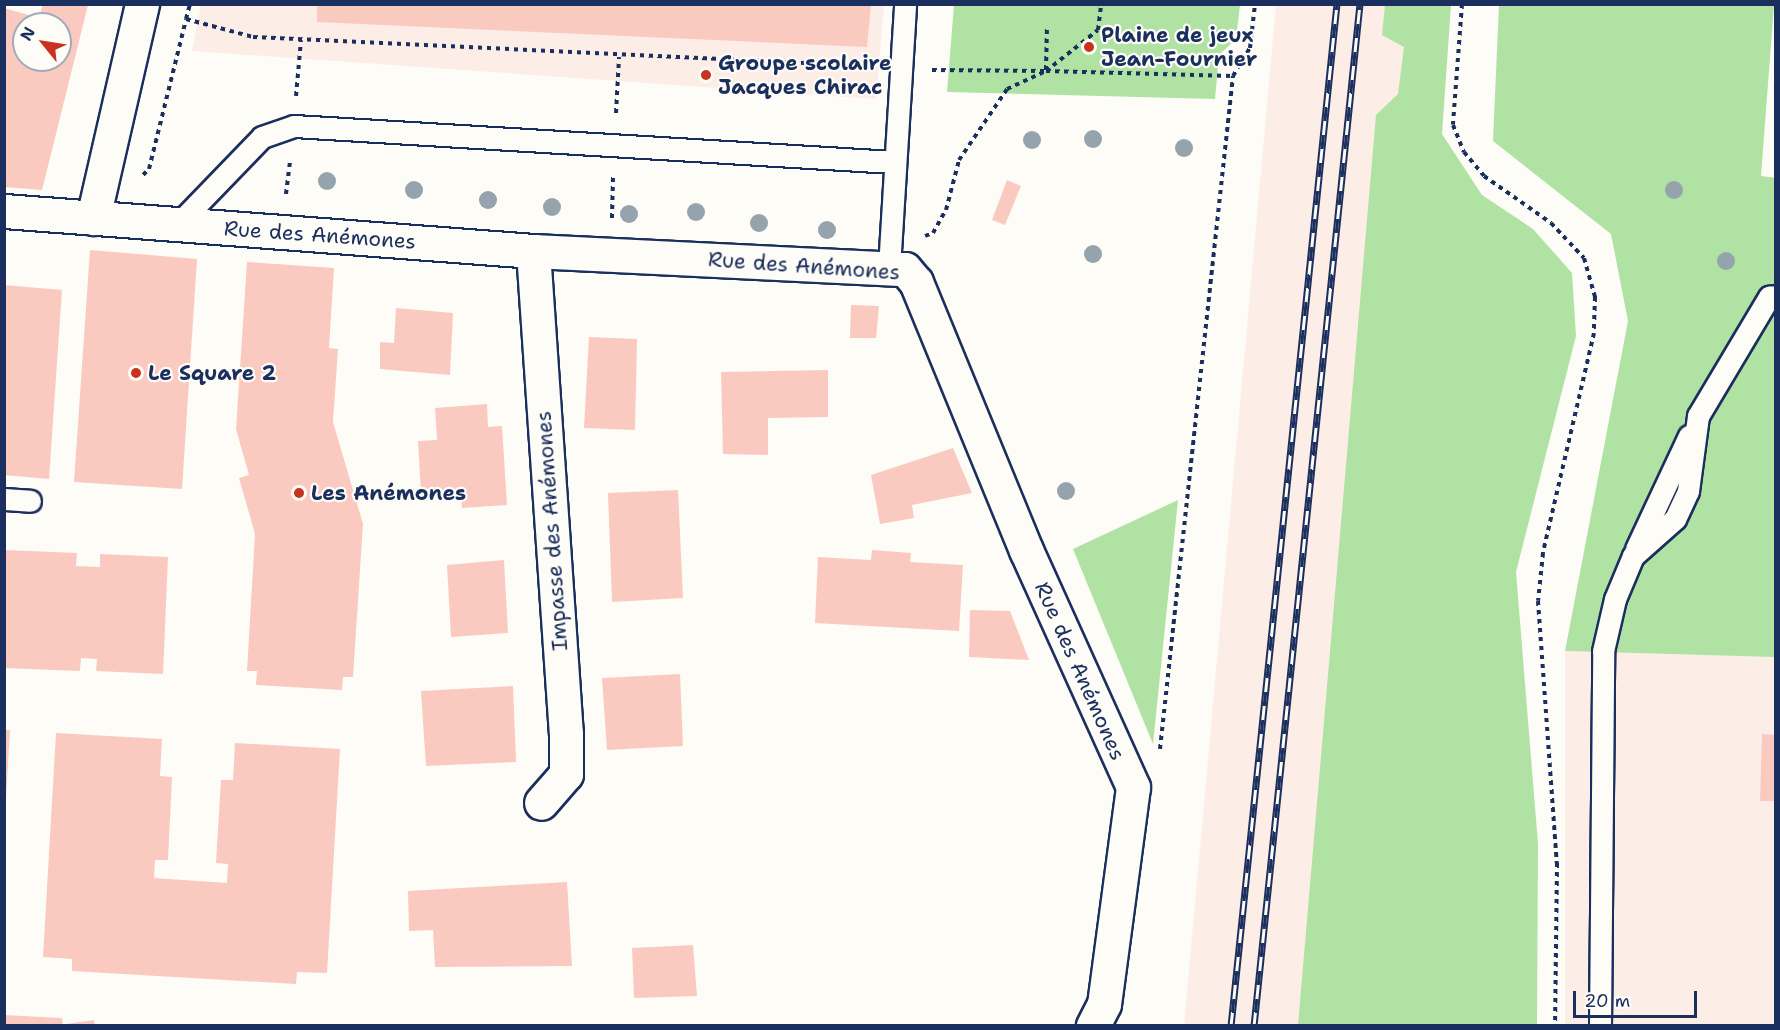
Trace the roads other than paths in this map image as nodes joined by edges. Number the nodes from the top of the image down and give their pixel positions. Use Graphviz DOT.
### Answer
graph roads {
  1 [pos="142,4"];
  2 [pos="905,4"];
  3 [pos="893,162"];
  4 [pos="4,211"];
  5 [pos="93,218"];
  6 [pos="177,225"];
  7 [pos="533,251"];
  8 [pos="889,258"];
  9 [pos="1776,296"];
  10 [pos="4,499"];
  11 [pos="30,501"];
  12 [pos="542,803"];
  13 [pos="1093,1026"];
  14 [pos="1600,1026"];
  1 -- 5 [label="street"];
  2 -- 3 [label="lane"];
  3 -- 6 [label="lane"];
  3 -- 8 [label="lane"];
  4 -- 5 [label="street, Rue des Anémones"];
  5 -- 6 [label="street, Rue des Anémones"];
  6 -- 7 [label="street, Rue des Anémones"];
  7 -- 8 [label="street, Rue des Anémones"];
  7 -- 12 [label="street, Impasse des Anémones"];
  8 -- 13 [label="street, Rue des Anémones"];
  9 -- 14 [label="lane"];
  10 -- 11 [label="lane"];
}
